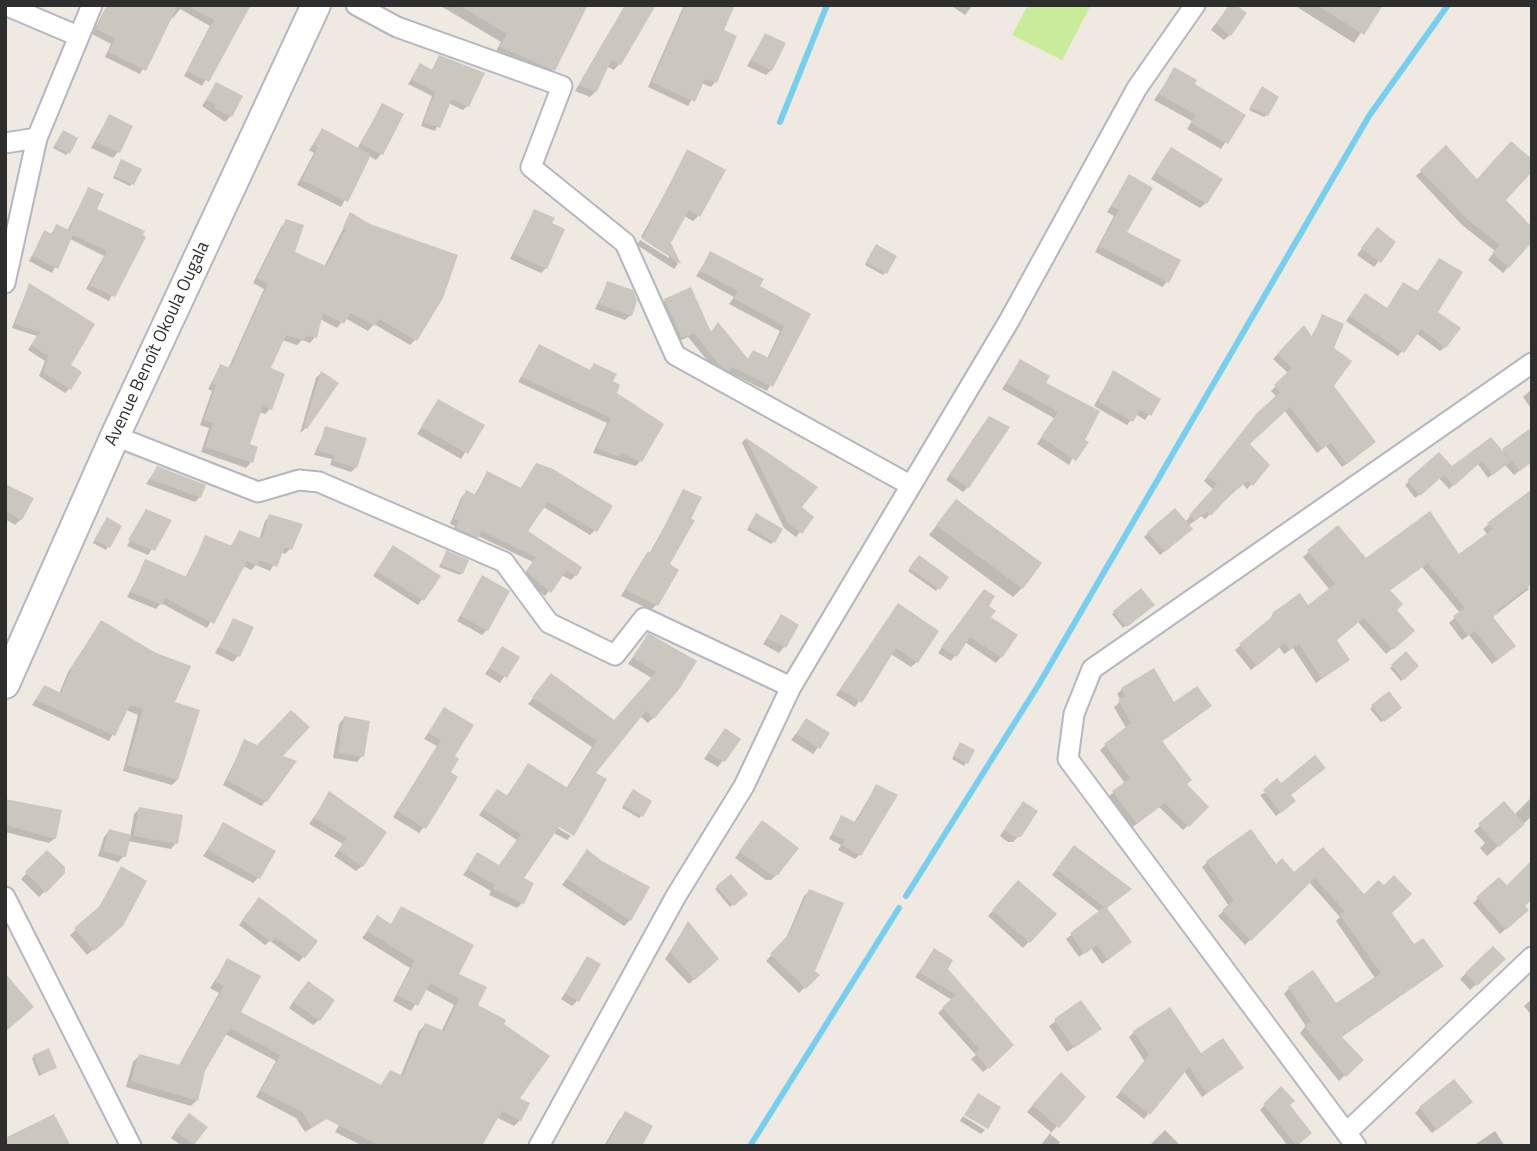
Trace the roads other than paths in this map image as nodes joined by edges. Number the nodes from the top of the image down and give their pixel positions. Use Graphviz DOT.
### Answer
graph roads {
  1 [pos="5,5"];
  2 [pos="92,5"];
  3 [pos="316,5"];
  4 [pos="356,5"];
  5 [pos="1195,5"];
  6 [pos="78,36"];
  7 [pos="37,138"];
  8 [pos="5,143"];
  9 [pos="5,283"];
  10 [pos="1532,363"];
  11 [pos="115,436"];
  12 [pos="910,485"];
  13 [pos="5,684"];
  14 [pos="791,687"];
  15 [pos="5,897"];
  16 [pos="1532,957"];
  17 [pos="1351,1139"];
  18 [pos="131,1146"];
  19 [pos="539,1146"];
  1 -- 6 [label="street"];
  2 -- 6 [label="street"];
  3 -- 11 [label="street, Avenue Benoît Okoula Ougala"];
  4 -- 12 [label="street"];
  5 -- 12 [label="street"];
  6 -- 7 [label="street"];
  7 -- 8 [label="street"];
  7 -- 9 [label="street"];
  10 -- 17 [label="street"];
  11 -- 13 [label="street, Avenue Benoît Okoula Ougala"];
  11 -- 14 [label="street"];
  12 -- 14 [label="street"];
  14 -- 19 [label="street"];
  15 -- 18 [label="street"];
  16 -- 17 [label="street"];
}
